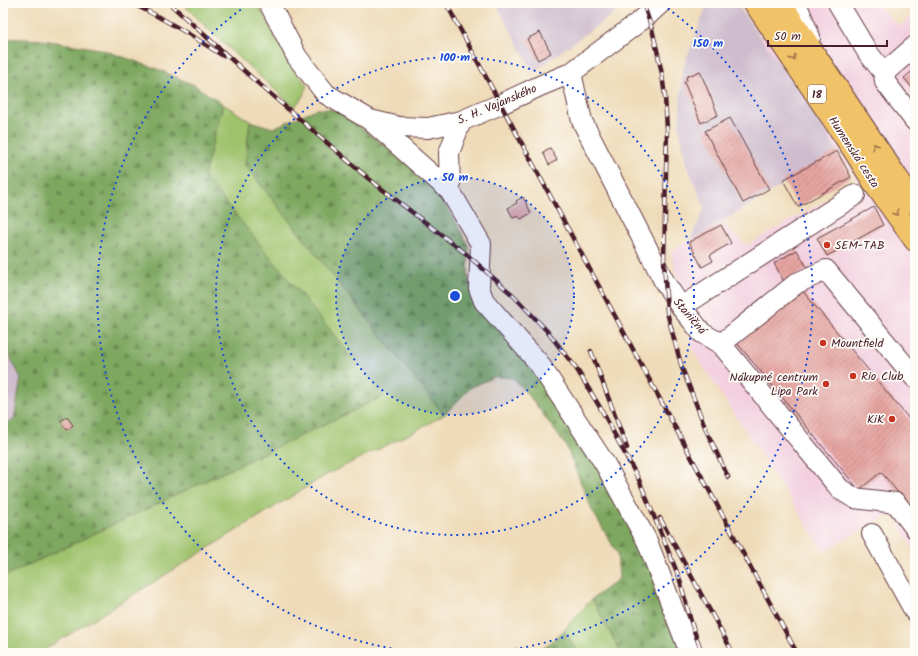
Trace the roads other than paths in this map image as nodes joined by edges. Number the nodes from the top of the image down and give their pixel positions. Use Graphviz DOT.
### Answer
graph roads {
  1 [pos="269,3"];
  2 [pos="661,3"];
  3 [pos="755,3"];
  4 [pos="780,3"];
  5 [pos="796,3"];
  6 [pos="838,3"];
  7 [pos="915,46"];
  8 [pos="571,73"];
  9 [pos="884,73"];
  10 [pos="827,74"];
  11 [pos="370,120"];
  12 [pos="915,120"];
  13 [pos="460,121"];
  14 [pos="450,191"];
  15 [pos="855,195"];
  16 [pos="915,204"];
  17 [pos="915,240"];
  18 [pos="681,307"];
  19 [pos="721,344"];
  20 [pos="915,378"];
  21 [pos="915,528"];
  22 [pos="872,534"];
  23 [pos="915,612"];
  24 [pos="690,653"];
  1 -- 11 [label="street, S. H. Vajanského"];
  2 -- 8 [label="street, S. H. Vajanského"];
  3 -- 17 [label="main road, Humenská cesta / 18, one-way"];
  4 -- 10 [label="main road, Humenská cesta / 18"];
  5 -- 10 [label="street"];
  6 -- 9 [label="street"];
  7 -- 9 [label="street"];
  8 -- 13 [label="street, S. H. Vajanského"];
  8 -- 18 [label="street, Staničná"];
  9 -- 12 [label="street"];
  16 -- 10 [label="main road, Humenská cesta / 18, one-way"];
  11 -- 13 [label="street, S. H. Vajanského"];
  11 -- 14 [label="street"];
  13 -- 14 [label="street"];
  14 -- 24 [label="street"];
  15 -- 18 [label="street"];
  18 -- 19 [label="street, Staničná"];
  19 -- 20 [label="street"];
  19 -- 21 [label="street, Staničná"];
  22 -- 23 [label="street"];
}
